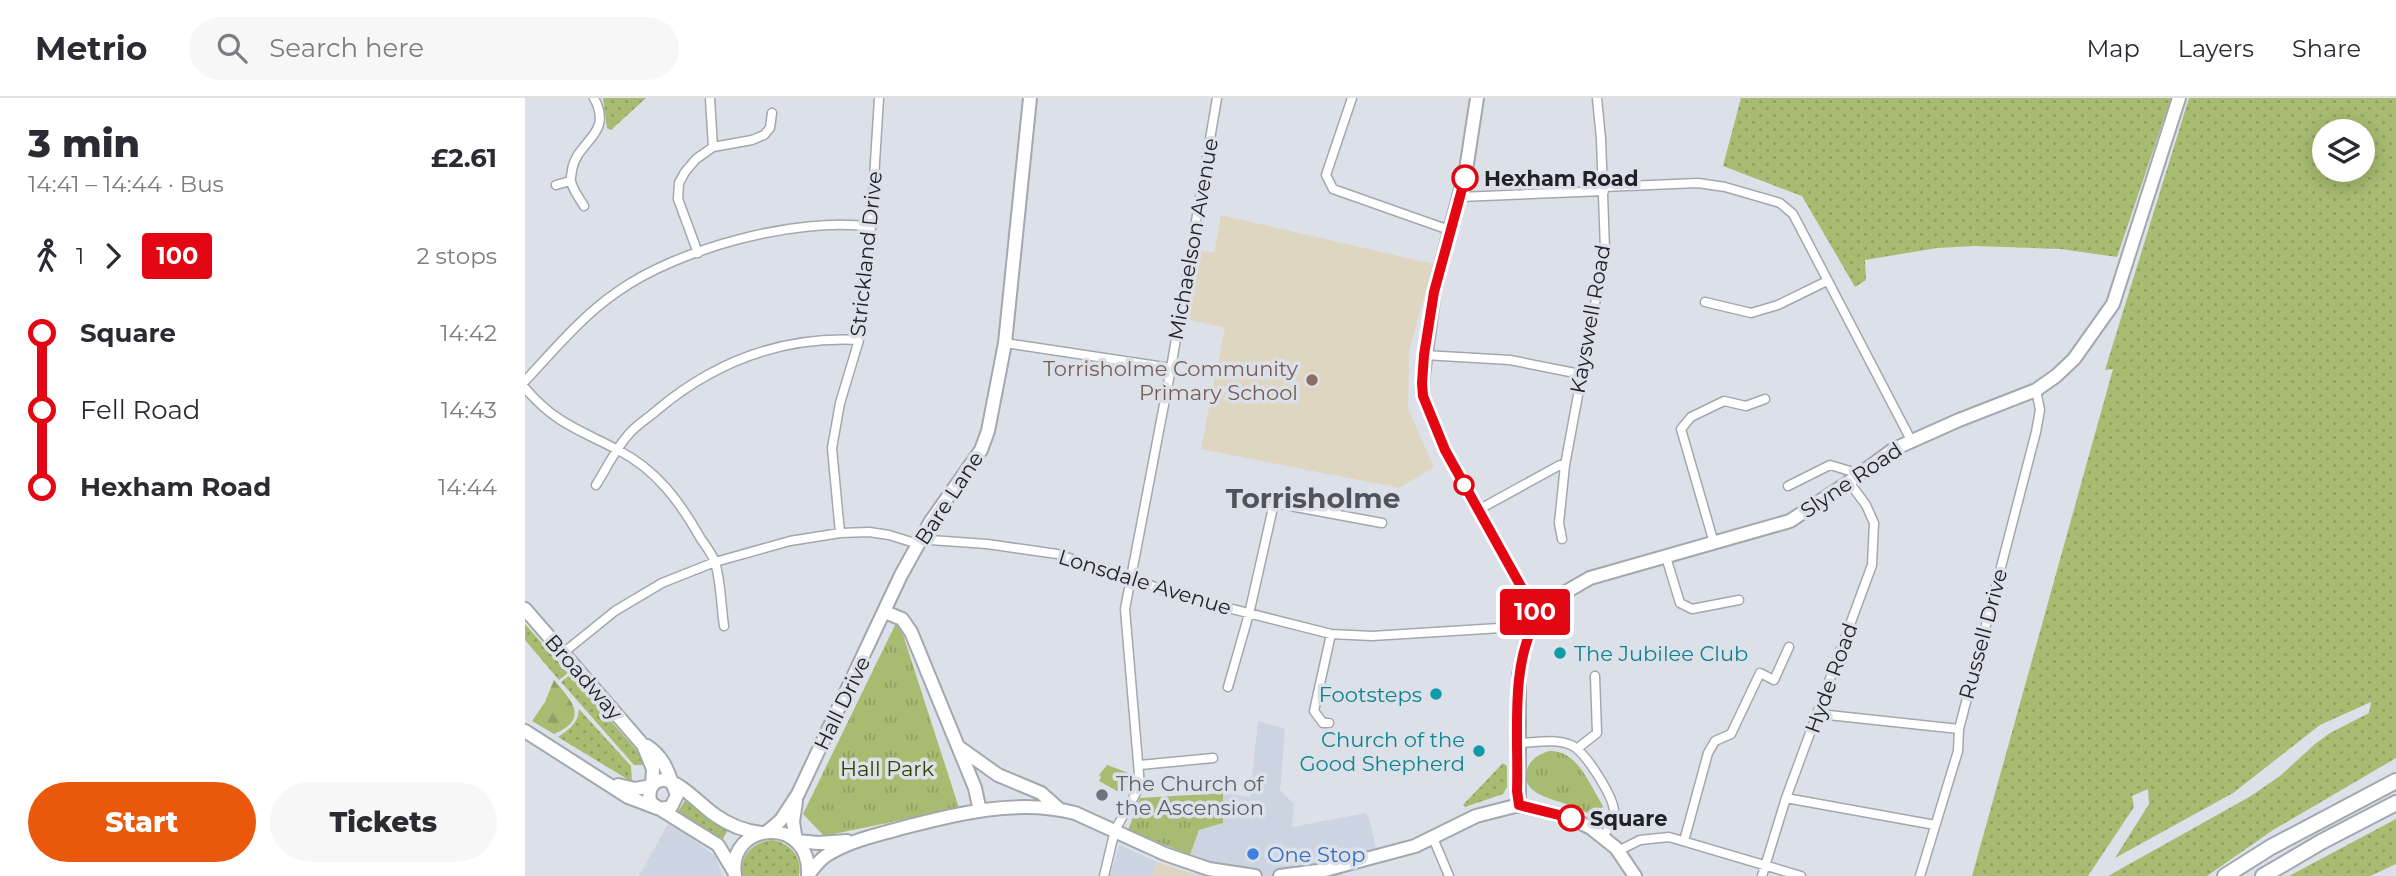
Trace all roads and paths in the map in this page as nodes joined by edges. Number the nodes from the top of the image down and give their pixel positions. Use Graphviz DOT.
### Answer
graph roads {
  1 [pos="594,98"];
  2 [pos="879,98"];
  3 [pos="1030,98"];
  4 [pos="1217,98"];
  5 [pos="1352,98"];
  6 [pos="1477,98"];
  7 [pos="1597,98"];
  8 [pos="2179,98"];
  9 [pos="710,99"];
  10 [pos="772,113"];
  11 [pos="713,147"];
  12 [pos="571,181"];
  13 [pos="556,185"];
  14 [pos="1603,189"];
  15 [pos="1460,197"];
  16 [pos="584,205"];
  17 [pos="870,227"];
  18 [pos="1451,231"];
  19 [pos="698,253"];
  20 [pos="1827,281"];
  21 [pos="1705,302"];
  22 [pos="859,340"];
  23 [pos="1005,343"];
  24 [pos="1424,355"];
  25 [pos="1171,368"];
  26 [pos="1580,374"];
  27 [pos="525,381"];
  28 [pos="525,388"];
  29 [pos="2036,390"];
  30 [pos="1765,399"];
  31 [pos="1911,440"];
  32 [pos="618,450"];
  33 [pos="1565,466"];
  34 [pos="1855,478"];
  35 [pos="596,485"];
  36 [pos="1788,486"];
  37 [pos="1478,510"];
  38 [pos="1382,523"];
  39 [pos="840,533"];
  40 [pos="1562,539"];
  41 [pos="1714,543"];
  42 [pos="918,544"];
  43 [pos="1666,557"];
  44 [pos="715,562"];
  45 [pos="1129,578"];
  46 [pos="1739,600"];
  47 [pos="525,609"];
  48 [pos="885,612"];
  49 [pos="1249,614"];
  50 [pos="1535,621"];
  51 [pos="724,626"];
  52 [pos="1331,634"];
  53 [pos="1789,647"];
  54 [pos="563,653"];
  55 [pos="1595,676"];
  56 [pos="1228,687"];
  57 [pos="1819,714"];
  58 [pos="1329,723"];
  59 [pos="1959,729"];
  60 [pos="525,732"];
  61 [pos="1517,743"];
  62 [pos="643,745"];
  63 [pos="958,746"];
  64 [pos="1578,748"];
  65 [pos="1213,758"];
  66 [pos="1140,765"];
  67 [pos="2396,780"];
  68 [pos="608,782"];
  69 [pos="673,784"];
  70 [pos="652,785"];
  71 [pos="798,794"];
  72 [pos="1786,798"];
  73 [pos="2396,803"];
  74 [pos="1519,805"];
  75 [pos="659,808"];
  76 [pos="1059,809"];
  77 [pos="980,811"];
  78 [pos="1935,825"];
  79 [pos="1115,830"];
  80 [pos="764,832"];
  81 [pos="1604,836"];
  82 [pos="1433,838"];
  83 [pos="862,839"];
  84 [pos="796,841"];
  85 [pos="1684,841"];
  86 [pos="1618,851"];
  87 [pos="1765,865"];
  88 [pos="734,874"];
  89 [pos="808,875"];
  90 [pos="1104,876"];
  91 [pos="1255,876"];
  92 [pos="1280,876"];
  93 [pos="1449,876"];
  94 [pos="1635,876"];
  95 [pos="1762,876"];
  96 [pos="1801,876"];
  97 [pos="1920,876"];
  98 [pos="2225,876"];
  99 [pos="2263,876"];
  1 -- 12 [label="street"];
  2 -- 17 [label="street, Strickland Drive"];
  3 -- 23 [label="main road, Bare Lane"];
  4 -- 25 [label="street, Michaelson Avenue"];
  5 -- 18 [label="street"];
  6 -- 15 [label="main road"];
  7 -- 14 [label="street, Kayswell Road"];
  8 -- 29 [label="main road, Slyne Road"];
  9 -- 11 [label="street"];
  10 -- 11 [label="street"];
  11 -- 19 [label="street"];
  12 -- 13 [label="street"];
  12 -- 16 [label="street"];
  14 -- 15 [label="street"];
  14 -- 20 [label="street"];
  14 -- 26 [label="street, Kayswell Road"];
  15 -- 18 [label="main road"];
  17 -- 19 [label="street"];
  17 -- 22 [label="street, Strickland Drive"];
  18 -- 24 [label="main road"];
  19 -- 27 [label="street"];
  20 -- 21 [label="street"];
  20 -- 31 [label="street"];
  22 -- 32 [label="street"];
  22 -- 39 [label="street, Strickland Drive"];
  23 -- 25 [label="street"];
  23 -- 42 [label="main road, Bare Lane"];
  24 -- 26 [label="street"];
  24 -- 37 [label="main road"];
  25 -- 45 [label="street, Michaelson Avenue"];
  26 -- 33 [label="street, Kayswell Road"];
  28 -- 32 [label="street"];
  29 -- 31 [label="main road, Slyne Road"];
  29 -- 59 [label="street, Russell Drive"];
  30 -- 41 [label="street"];
  31 -- 34 [label="main road, Slyne Road"];
  32 -- 35 [label="street"];
  32 -- 44 [label="street"];
  33 -- 37 [label="street"];
  33 -- 40 [label="street, Kayswell Road"];
  34 -- 36 [label="street"];
  34 -- 41 [label="main road, Slyne Road"];
  34 -- 57 [label="street, Hyde Road"];
  37 -- 50 [label="main road"];
  38 -- 49 [label="street"];
  39 -- 42 [label="street"];
  39 -- 44 [label="street"];
  41 -- 43 [label="main road, Slyne Road"];
  42 -- 45 [label="street, Lonsdale Avenue"];
  42 -- 48 [label="main road, Bare Lane"];
  43 -- 46 [label="street"];
  43 -- 50 [label="main road, Slyne Road"];
  44 -- 51 [label="street"];
  44 -- 54 [label="street"];
  45 -- 49 [label="street, Lonsdale Avenue"];
  45 -- 66 [label="street, Michaelson Avenue"];
  47 -- 54 [label="main road, Broadway"];
  48 -- 63 [label="main road"];
  48 -- 71 [label="main road, Hall Drive"];
  49 -- 52 [label="street, Lonsdale Avenue"];
  49 -- 56 [label="street"];
  50 -- 52 [label="street, Lonsdale Avenue"];
  50 -- 61 [label="main road"];
  52 -- 58 [label="street"];
  53 -- 85 [label="street"];
  54 -- 62 [label="main road, Broadway"];
  55 -- 64 [label="street"];
  57 -- 59 [label="street"];
  57 -- 72 [label="street, Hyde Road"];
  59 -- 78 [label="street, Russell Drive"];
  60 -- 68 [label="main road"];
  61 -- 64 [label="street"];
  61 -- 74 [label="main road"];
  62 -- 69 [label="main road, Broadway"];
  62 -- 70 [label="main road, Broadway"];
  63 -- 76 [label="main road"];
  63 -- 77 [label="main road"];
  64 -- 81 [label="street"];
  65 -- 66 [label="street"];
  66 -- 79 [label="street, Michaelson Avenue"];
  67 -- 98 [label="highway"];
  68 -- 70 [label="main road"];
  68 -- 75 [label="main road"];
  69 -- 70 [label="main road"];
  69 -- 75 [label="main road"];
  69 -- 80 [label="main road"];
  70 -- 75 [label="main road"];
  71 -- 80 [label="main road, Hall Drive"];
  71 -- 84 [label="main road, Hall Drive"];
  72 -- 78 [label="street"];
  72 -- 87 [label="street, Hyde Road"];
  73 -- 99 [label="highway"];
  74 -- 81 [label="main road"];
  74 -- 82 [label="main road"];
  75 -- 88 [label="main road"];
  76 -- 77 [label="main road"];
  76 -- 79 [label="main road"];
  77 -- 83 [label="main road"];
  78 -- 97 [label="street, Russell Drive"];
  79 -- 90 [label="street, Michaelson Avenue"];
  79 -- 91 [label="main road"];
  80 -- 84 [label="main road"];
  80 -- 88 [label="main road, Hall Drive"];
  81 -- 86 [label="main road"];
  82 -- 92 [label="main road"];
  82 -- 93 [label="street"];
  83 -- 84 [label="main road"];
  83 -- 89 [label="main road"];
  84 -- 89 [label="main road, Hall Drive"];
  85 -- 86 [label="street"];
  85 -- 87 [label="street"];
  86 -- 94 [label="main road"];
  87 -- 95 [label="street, Hyde Road"];
  87 -- 96 [label="street"];
}
